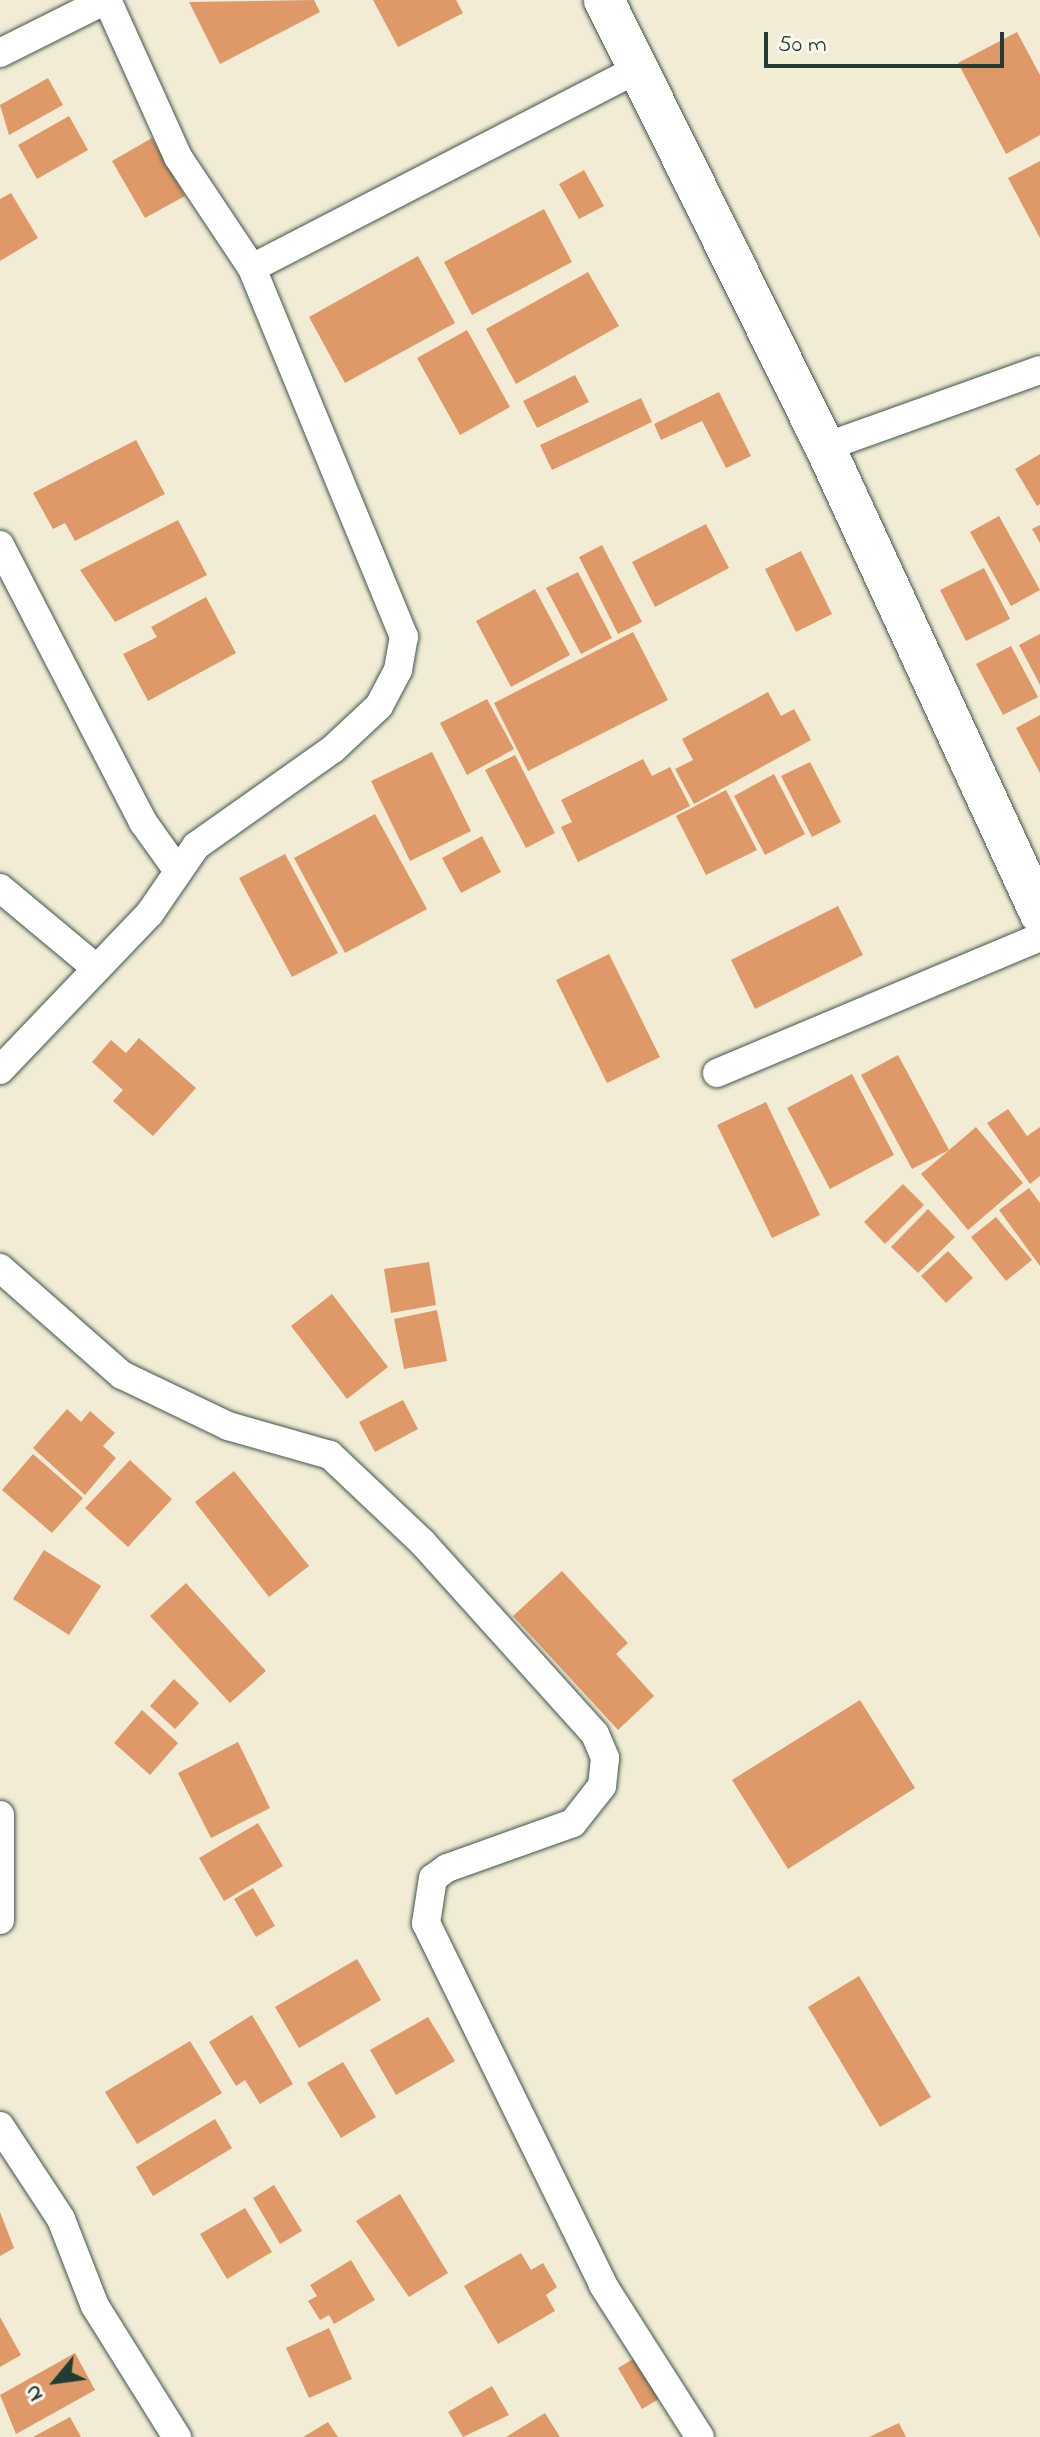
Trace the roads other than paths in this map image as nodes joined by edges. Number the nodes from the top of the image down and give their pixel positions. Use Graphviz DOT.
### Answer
graph roads {
  1 [pos="106,0"];
  2 [pos="604,0"];
  3 [pos="0,53"];
  4 [pos="638,69"];
  5 [pos="252,268"];
  6 [pos="1040,370"];
  7 [pos="825,447"];
  8 [pos="0,545"];
  9 [pos="178,871"];
  10 [pos="0,888"];
  11 [pos="1040,914"];
  12 [pos="1040,937"];
  13 [pos="96,968"];
  14 [pos="0,1070"];
  15 [pos="717,1073"];
  16 [pos="0,1268"];
  17 [pos="0,1815"];
  18 [pos="0,1920"];
  19 [pos="0,2126"];
  20 [pos="177,2437"];
  21 [pos="700,2437"];
  1 -- 3 [label="street"];
  1 -- 5 [label="street"];
  2 -- 4 [label="main road"];
  4 -- 5 [label="street"];
  4 -- 7 [label="main road"];
  5 -- 9 [label="street"];
  6 -- 7 [label="street"];
  7 -- 11 [label="main road"];
  8 -- 9 [label="street"];
  9 -- 13 [label="street"];
  10 -- 13 [label="street"];
  12 -- 15 [label="street"];
  13 -- 14 [label="street"];
  16 -- 21 [label="street"];
  17 -- 18 [label="street"];
  19 -- 20 [label="street"];
}
